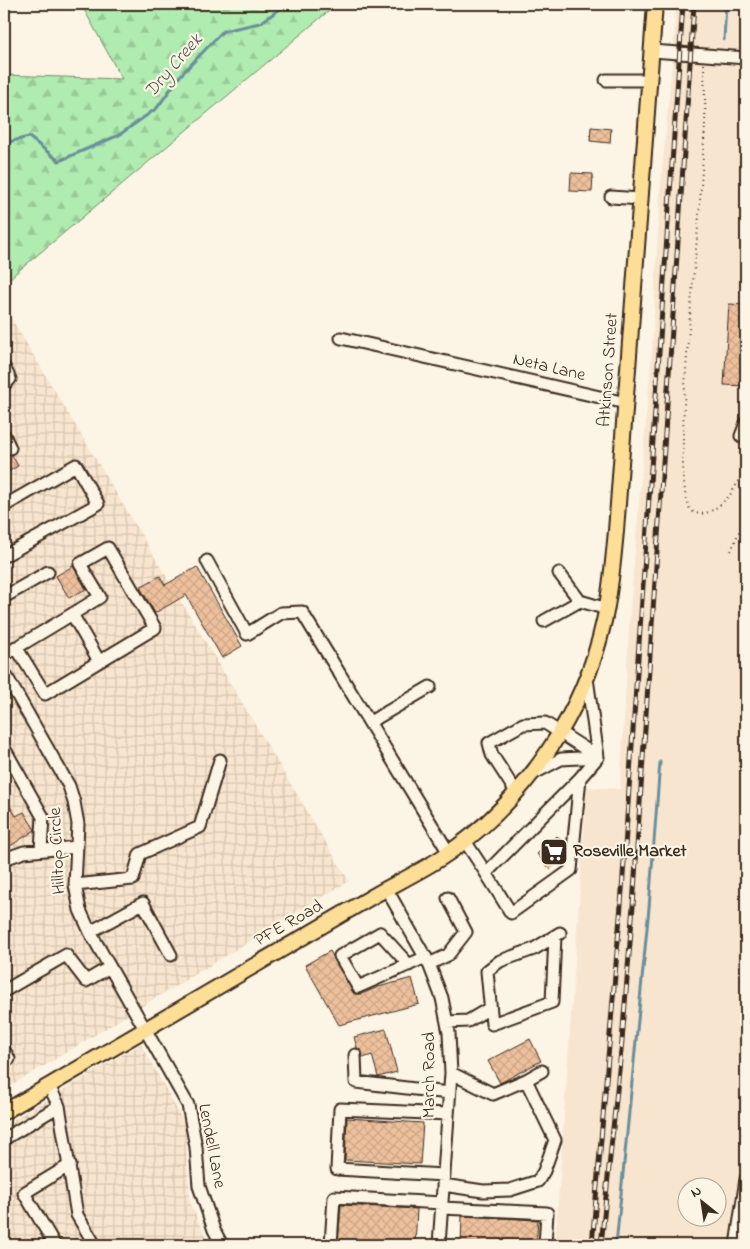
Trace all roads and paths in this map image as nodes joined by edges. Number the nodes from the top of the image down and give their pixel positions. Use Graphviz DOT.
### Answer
graph roads {
  1 [pos="654,4"];
  2 [pos="652,51"];
  3 [pos="703,55"];
  4 [pos="746,58"];
  5 [pos="606,80"];
  6 [pos="650,80"];
  7 [pos="611,197"];
  8 [pos="641,199"];
  9 [pos="341,338"];
  10 [pos="4,367"];
  11 [pos="4,385"];
  12 [pos="626,403"];
  13 [pos="746,423"];
  14 [pos="4,436"];
  15 [pos="741,436"];
  16 [pos="10,448"];
  17 [pos="746,466"];
  18 [pos="4,506"];
  19 [pos="746,515"];
  20 [pos="731,551"];
  21 [pos="4,556"];
  22 [pos="208,561"];
  23 [pos="48,572"];
  24 [pos="559,573"];
  25 [pos="4,597"];
  26 [pos="580,601"];
  27 [pos="607,609"];
  28 [pos="72,614"];
  29 [pos="544,621"];
  30 [pos="16,647"];
  31 [pos="4,655"];
  32 [pos="99,661"];
  33 [pos="4,672"];
  34 [pos="587,676"];
  35 [pos="430,687"];
  36 [pos="370,722"];
  37 [pos="561,732"];
  38 [pos="4,748"];
  39 [pos="598,757"];
  40 [pos="220,760"];
  41 [pos="530,776"];
  42 [pos="580,778"];
  43 [pos="516,792"];
  44 [pos="465,841"];
  45 [pos="77,847"];
  46 [pos="41,850"];
  47 [pos="449,853"];
  48 [pos="4,860"];
  49 [pos="486,873"];
  50 [pos="75,885"];
  51 [pos="386,888"];
  52 [pos="448,898"];
  53 [pos="90,932"];
  54 [pos="171,955"];
  55 [pos="427,960"];
  56 [pos="409,965"];
  57 [pos="110,967"];
  58 [pos="4,991"];
  59 [pos="490,1008"];
  60 [pos="447,1022"];
  61 [pos="146,1030"];
  62 [pos="355,1055"];
  63 [pos="542,1071"];
  64 [pos="451,1073"];
  65 [pos="526,1080"];
  66 [pos="49,1086"];
  67 [pos="449,1093"];
  68 [pos="60,1106"];
  69 [pos="4,1112"];
  70 [pos="448,1114"];
  71 [pos="4,1139"];
  72 [pos="70,1165"];
  73 [pos="746,1179"];
  74 [pos="444,1180"];
  75 [pos="442,1206"];
  76 [pos="55,1245"];
  77 [pos="95,1245"];
  78 [pos="222,1245"];
  79 [pos="331,1245"];
  80 [pos="439,1245"];
  81 [pos="545,1245"];
  82 [pos="736,1245"];
  1 -- 2 [label="main road, Atkinson Street"];
  2 -- 3 [label="street"];
  2 -- 6 [label="main road, Atkinson Street"];
  3 -- 4 [label="street"];
  3 -- 17 [label="path"];
  5 -- 6 [label="street"];
  6 -- 8 [label="main road, Atkinson Street"];
  7 -- 8 [label="street"];
  8 -- 12 [label="main road, Atkinson Street"];
  9 -- 12 [label="street, Neta Lane"];
  10 -- 11 [label="street"];
  12 -- 27 [label="main road, Atkinson Street"];
  13 -- 15 [label="street"];
  14 -- 16 [label="street"];
  18 -- 21 [label="street"];
  19 -- 20 [label="path"];
  22 -- 36 [label="street"];
  23 -- 25 [label="street"];
  24 -- 26 [label="street"];
  26 -- 27 [label="street"];
  26 -- 29 [label="street"];
  27 -- 34 [label="main road, Atkinson Street"];
  28 -- 30 [label="street"];
  28 -- 32 [label="street"];
  28 -- 32 [label="street"];
  30 -- 31 [label="street"];
  30 -- 32 [label="street"];
  33 -- 45 [label="street, Hilltop Circle"];
  34 -- 37 [label="main road, Atkinson Street"];
  34 -- 39 [label="street"];
  35 -- 36 [label="street"];
  36 -- 47 [label="street"];
  37 -- 39 [label="street"];
  37 -- 41 [label="main road, PFE Road"];
  37 -- 43 [label="street"];
  38 -- 46 [label="street"];
  39 -- 41 [label="street"];
  39 -- 42 [label="street"];
  40 -- 50 [label="street"];
  41 -- 43 [label="main road, PFE Road"];
  42 -- 49 [label="street"];
  42 -- 49 [label="street"];
  43 -- 44 [label="main road, PFE Road"];
  44 -- 47 [label="main road, PFE Road"];
  44 -- 49 [label="street"];
  45 -- 46 [label="street"];
  45 -- 50 [label="street, Hilltop Circle"];
  46 -- 48 [label="street"];
  47 -- 51 [label="main road, PFE Road"];
  50 -- 53 [label="street, Hilltop Circle"];
  51 -- 55 [label="street, March Road"];
  51 -- 61 [label="main road, PFE Road"];
  52 -- 55 [label="street"];
  53 -- 54 [label="street"];
  53 -- 57 [label="street, Hilltop Circle"];
  55 -- 56 [label="street"];
  55 -- 60 [label="street, March Road"];
  56 -- 56 [label="street"];
  57 -- 58 [label="street"];
  57 -- 61 [label="street, Hilltop Circle"];
  59 -- 59 [label="street"];
  59 -- 60 [label="street"];
  60 -- 64 [label="street, March Road"];
  61 -- 66 [label="main road, PFE Road"];
  61 -- 78 [label="street, Lendell Lane"];
  62 -- 67 [label="street"];
  63 -- 65 [label="street"];
  64 -- 65 [label="street"];
  64 -- 67 [label="street, March Road"];
  65 -- 74 [label="street"];
  66 -- 68 [label="street"];
  66 -- 69 [label="main road, PFE Road"];
  67 -- 70 [label="street, March Road"];
  68 -- 71 [label="street"];
  68 -- 72 [label="street"];
  70 -- 74 [label="street, March Road"];
  70 -- 74 [label="street"];
  72 -- 76 [label="street"];
  72 -- 77 [label="street"];
  73 -- 82 [label="street"];
  74 -- 75 [label="street, March Road"];
  75 -- 79 [label="street"];
  75 -- 80 [label="street, March Road"];
  75 -- 81 [label="street"];
}
